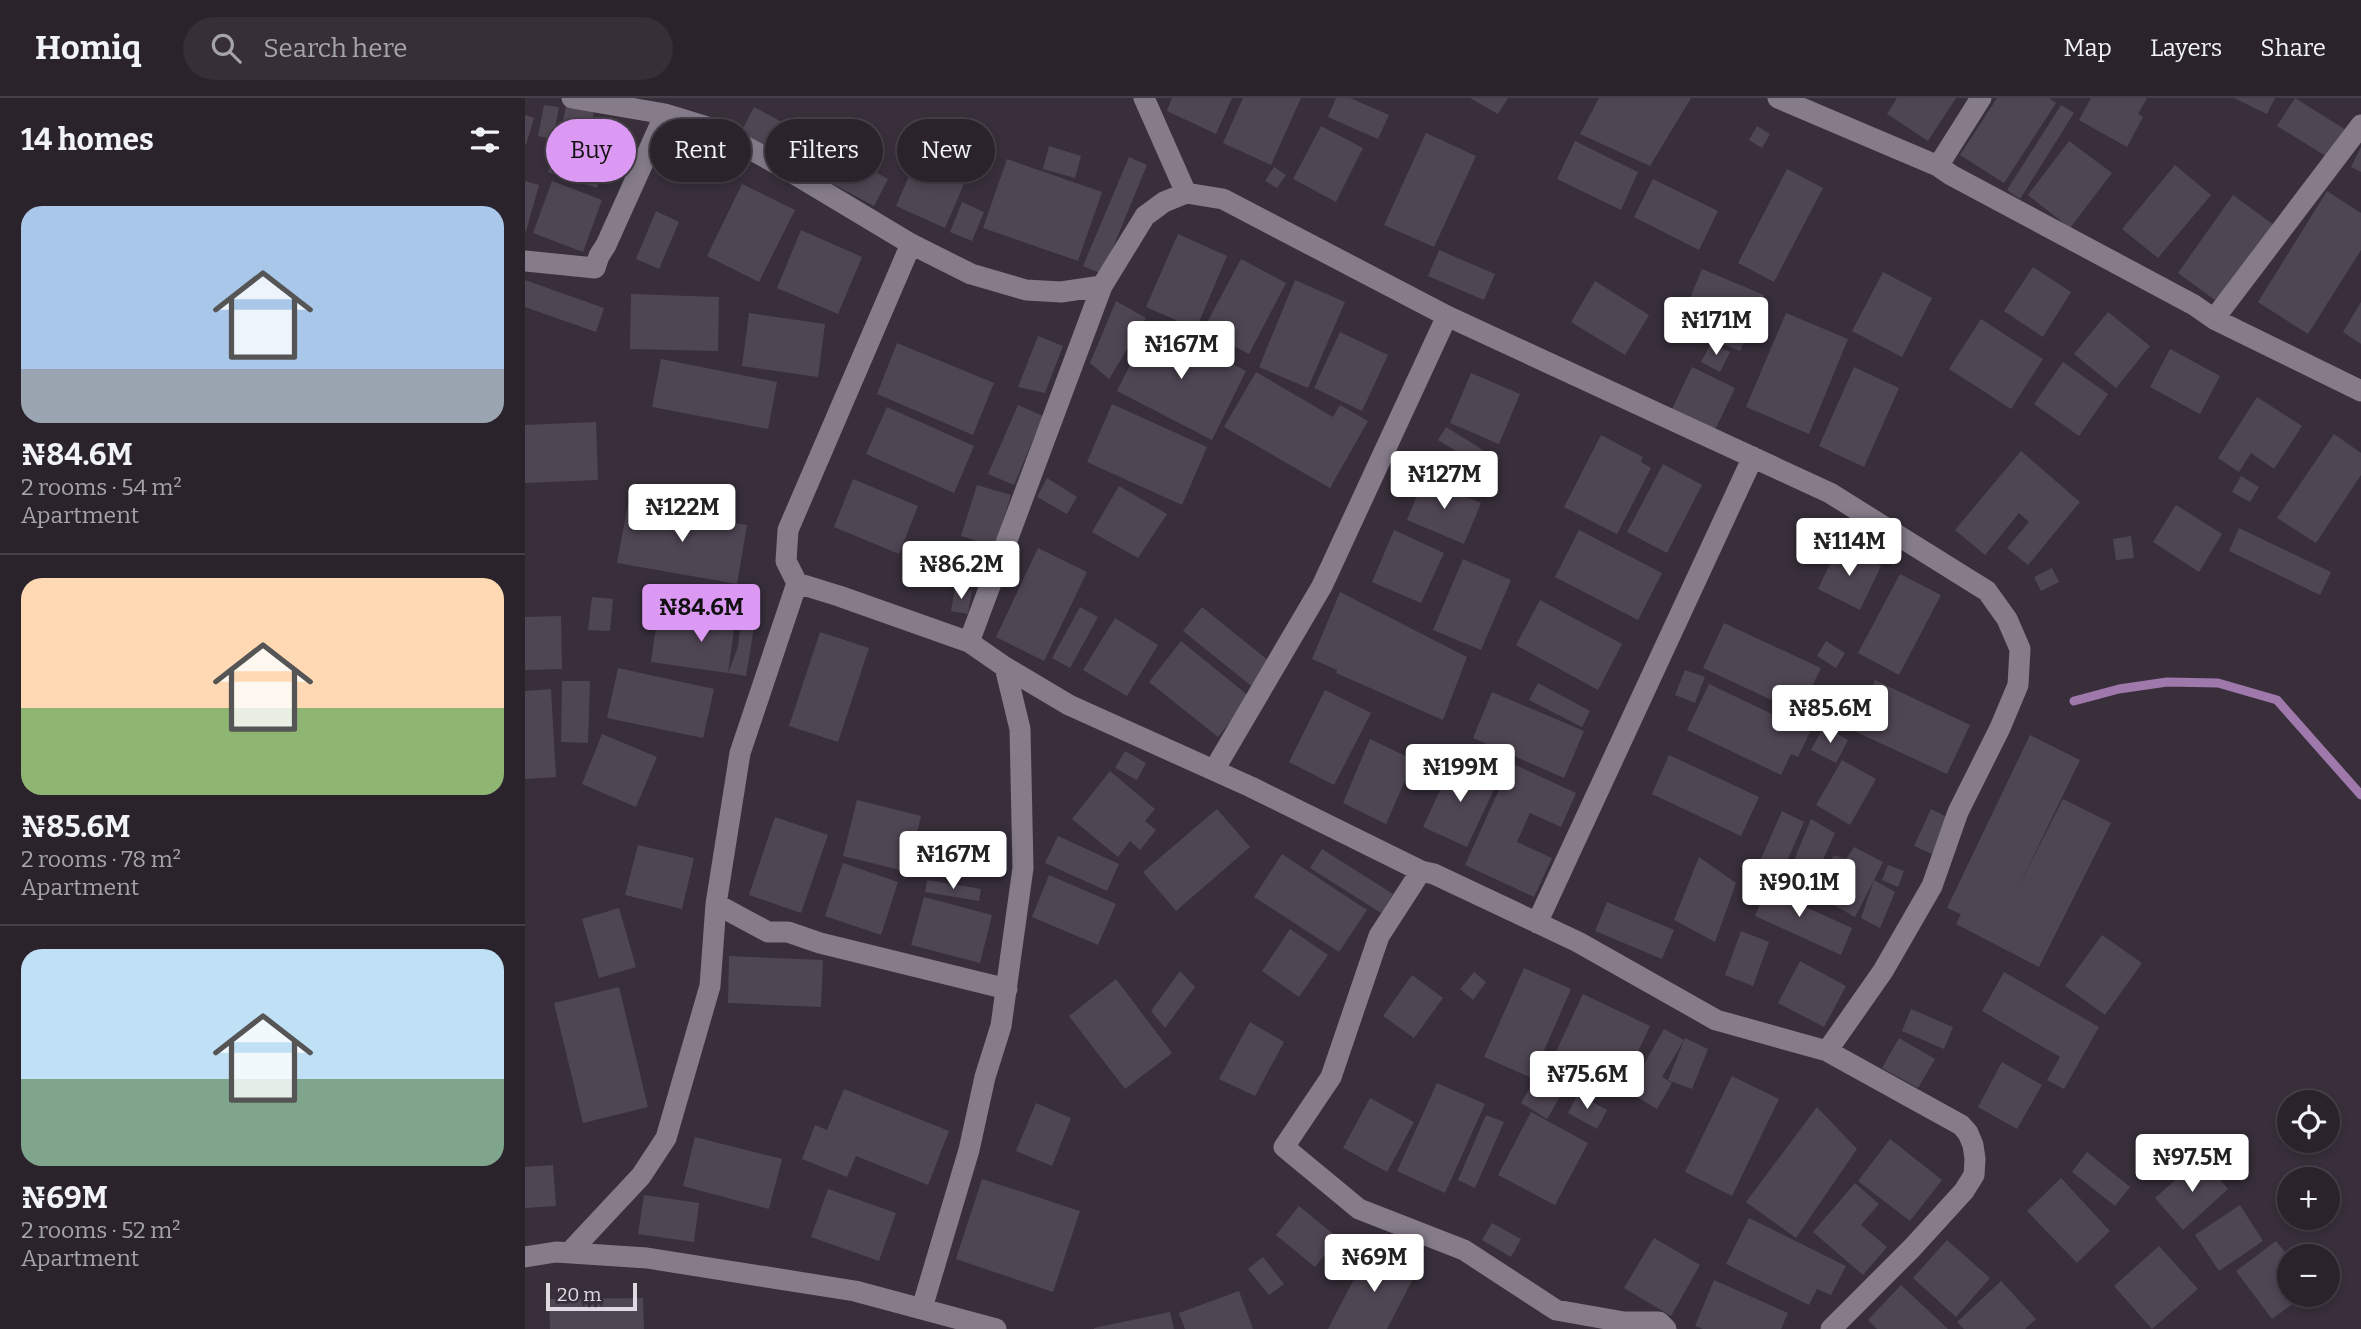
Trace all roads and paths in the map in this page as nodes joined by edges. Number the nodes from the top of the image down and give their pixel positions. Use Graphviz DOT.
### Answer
graph roads {
  1 [pos="572,98"];
  2 [pos="1144,98"];
  3 [pos="1778,98"];
  4 [pos="1981,98"];
  5 [pos="665,114"];
  6 [pos="2361,125"];
  7 [pos="1938,166"];
  8 [pos="1186,193"];
  9 [pos="911,244"];
  10 [pos="525,261"];
  11 [pos="1101,286"];
  12 [pos="1447,316"];
  13 [pos="2214,319"];
  14 [pos="2361,391"];
  15 [pos="1753,457"];
  16 [pos="797,583"];
  17 [pos="969,642"];
  18 [pos="1005,667"];
  19 [pos="1214,770"];
  20 [pos="1421,872"];
  21 [pos="716,904"];
  22 [pos="1537,923"];
  23 [pos="1007,989"];
  24 [pos="1827,1051"];
  25 [pos="569,1253"];
  26 [pos="525,1257"];
  27 [pos="922,1308"];
  28 [pos="996,1329"];
  29 [pos="1666,1329"];
  30 [pos="1831,1329"];
  1 -- 5 [label="street"];
  2 -- 8 [label="street"];
  3 -- 7 [label="street"];
  4 -- 7 [label="street"];
  5 -- 9 [label="street"];
  5 -- 10 [label="street"];
  6 -- 13 [label="street"];
  7 -- 13 [label="street"];
  8 -- 11 [label="street"];
  8 -- 12 [label="street"];
  9 -- 11 [label="street"];
  9 -- 16 [label="street"];
  11 -- 17 [label="street"];
  12 -- 15 [label="street"];
  12 -- 19 [label="street"];
  13 -- 14 [label="street"];
  15 -- 22 [label="street"];
  15 -- 24 [label="street"];
  16 -- 17 [label="street"];
  16 -- 21 [label="street"];
  17 -- 18 [label="street"];
  18 -- 19 [label="street"];
  18 -- 23 [label="street"];
  19 -- 20 [label="street"];
  20 -- 22 [label="street"];
  20 -- 29 [label="street"];
  21 -- 23 [label="street"];
  21 -- 25 [label="street"];
  22 -- 24 [label="street"];
  23 -- 27 [label="street"];
  24 -- 30 [label="street"];
  25 -- 26 [label="street"];
  25 -- 27 [label="street"];
  27 -- 28 [label="street"];
}
